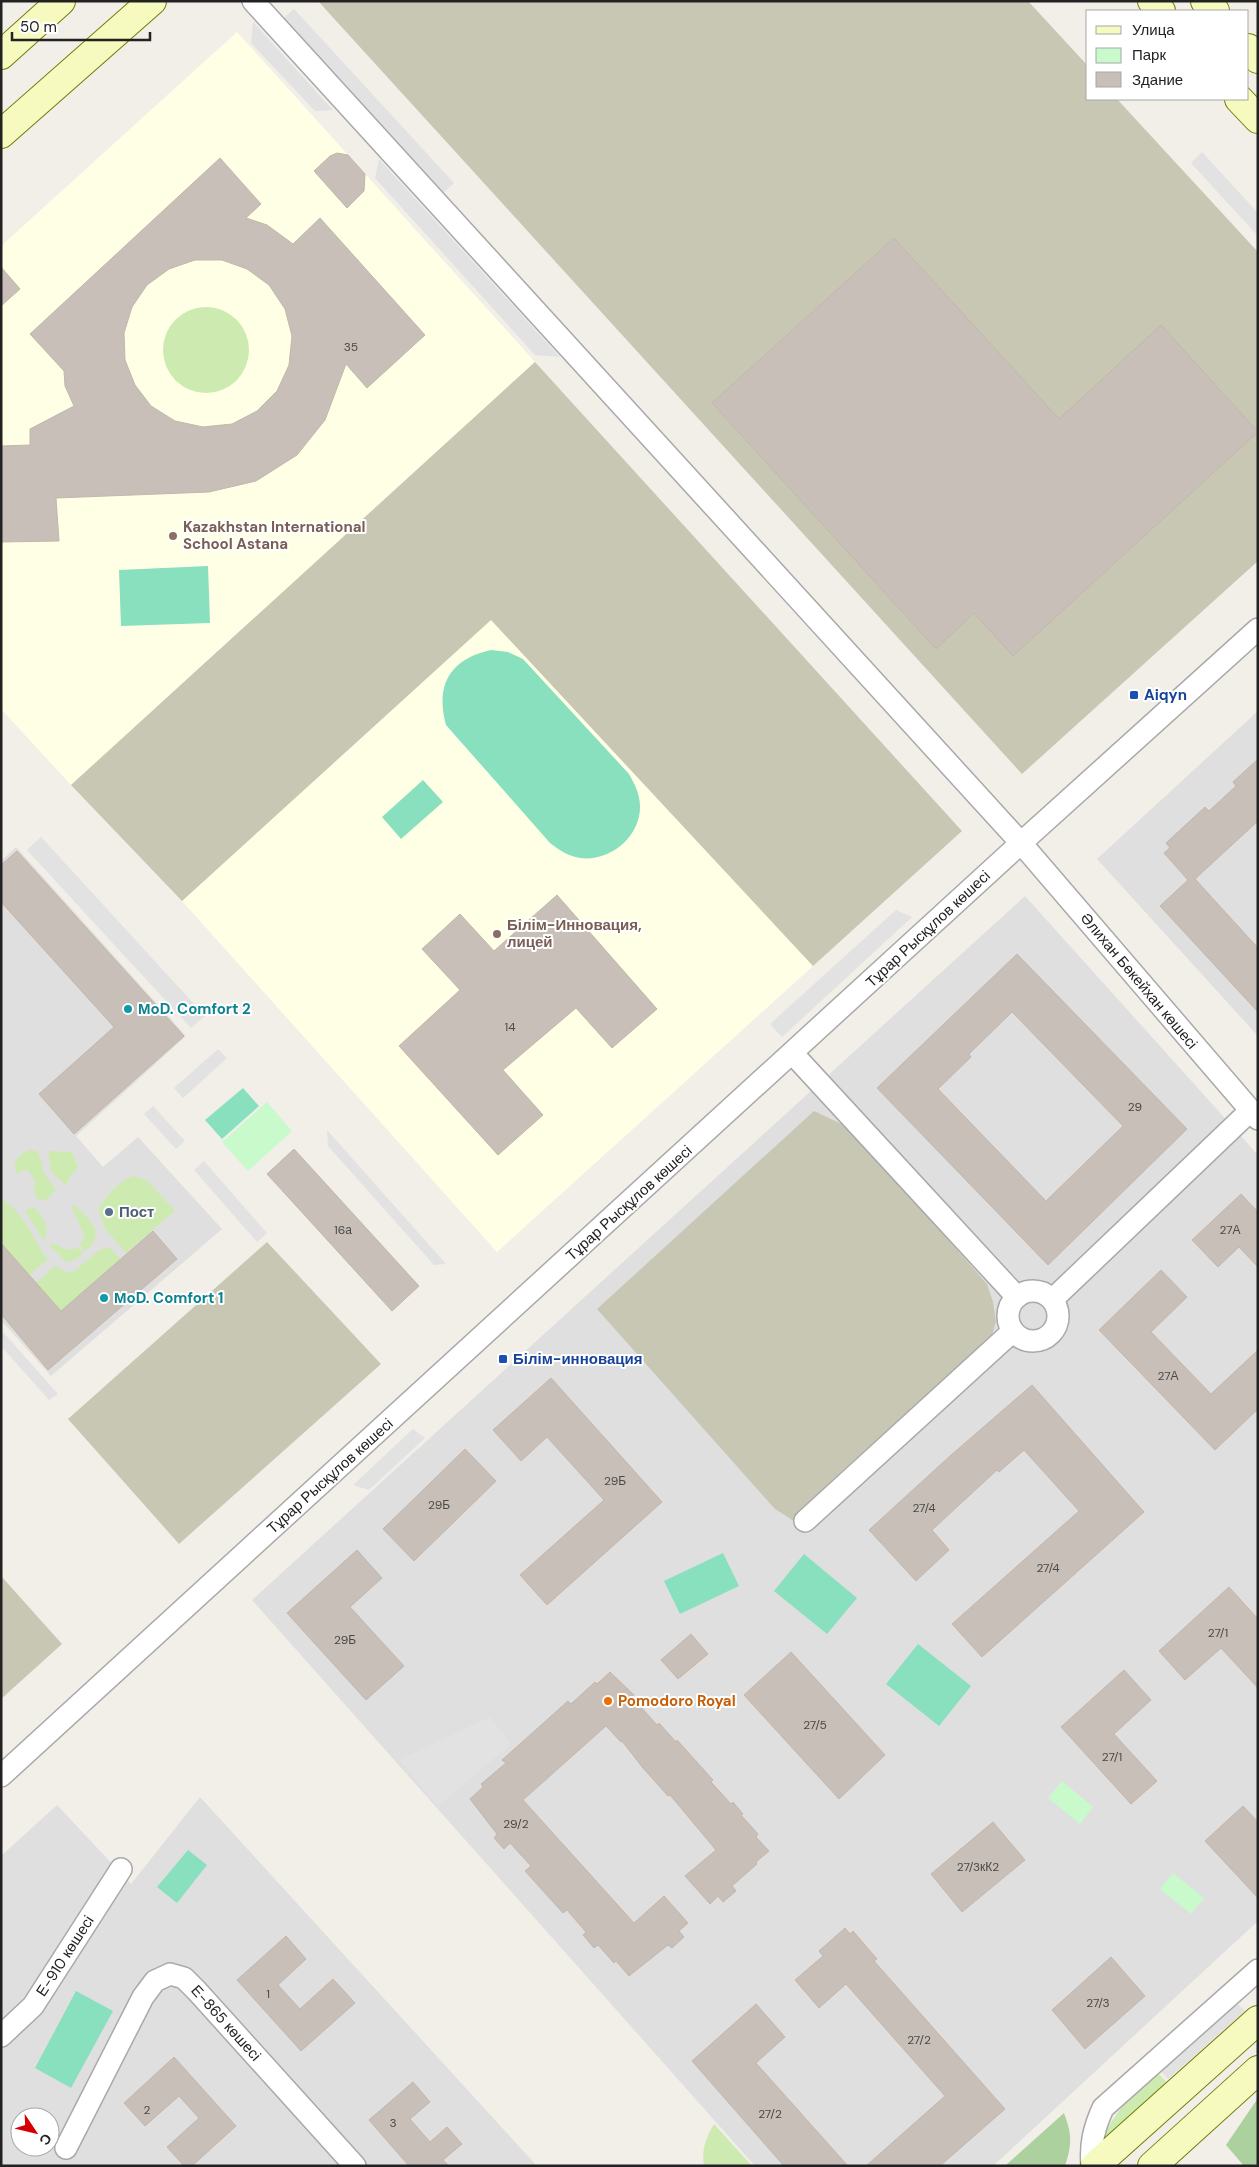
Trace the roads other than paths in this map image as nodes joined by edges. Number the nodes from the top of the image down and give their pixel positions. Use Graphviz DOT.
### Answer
graph roads {
  1 [pos="61,1"];
  2 [pos="152,1"];
  3 [pos="253,1"];
  4 [pos="1249,49"];
  5 [pos="1,55"];
  6 [pos="1258,59"];
  7 [pos="1240,100"];
  8 [pos="1258,119"];
  9 [pos="1,134"];
  10 [pos="1258,629"];
  11 [pos="1021,843"];
  12 [pos="793,1054"];
  13 [pos="1254,1115"];
  14 [pos="1016,1297"];
  15 [pos="1053,1299"];
  16 [pos="1013,1331"];
  17 [pos="805,1521"];
  18 [pos="1,1776"];
  19 [pos="121,1869"];
  20 [pos="1258,1970"];
  21 [pos="1258,2020"];
  22 [pos="1,2036"];
  23 [pos="1258,2051"];
  24 [pos="1258,2070"];
  25 [pos="1258,2091"];
  26 [pos="1216,2108"];
  27 [pos="66,2148"];
  28 [pos="355,2166"];
  29 [pos="1093,2166"];
  30 [pos="1152,2166"];
  1 -- 5 [label="street"];
  2 -- 9 [label="street"];
  3 -- 11 [label="street, Әлихан Бөкейхан көшесі"];
  4 -- 6 [label="street"];
  7 -- 8 [label="street"];
  10 -- 11 [label="street, Тұрар Рысқұлов көшесі"];
  11 -- 12 [label="street, Тұрар Рысқұлов көшесі"];
  11 -- 13 [label="street, Әлихан Бөкейхан көшесі"];
  12 -- 14 [label="street"];
  12 -- 18 [label="street, Тұрар Рысқұлов көшесі"];
  13 -- 15 [label="street"];
  14 -- 15 [label="street"];
  14 -- 16 [label="street"];
  15 -- 16 [label="street"];
  16 -- 17 [label="street"];
  19 -- 22 [label="street, Е-910 көшесі"];
  20 -- 29 [label="street"];
  21 -- 29 [label="street"];
  23 -- 26 [label="street"];
  24 -- 26 [label="street"];
  25 -- 26 [label="street"];
  26 -- 30 [label="street"];
  27 -- 28 [label="street, Е-865 көшесі"];
}
